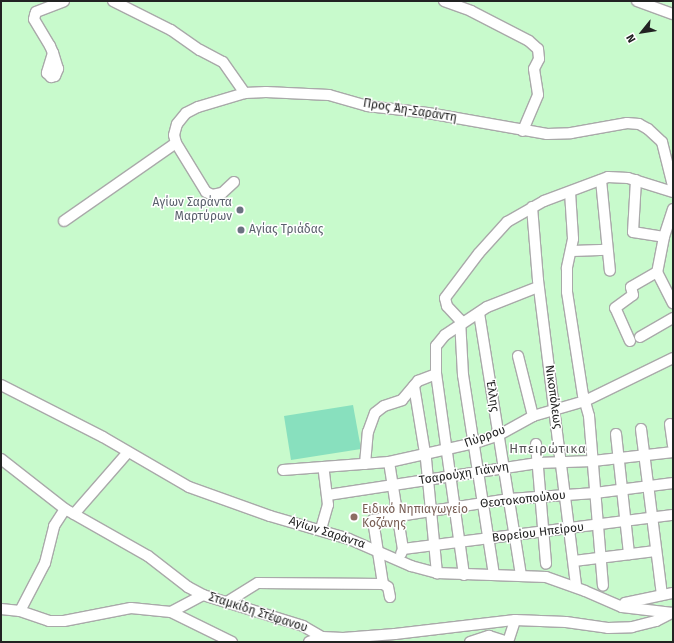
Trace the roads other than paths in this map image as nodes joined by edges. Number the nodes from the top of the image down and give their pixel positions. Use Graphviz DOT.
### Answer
graph roads {
  1 [pos="64,1"];
  2 [pos="113,1"];
  3 [pos="444,1"];
  4 [pos="637,1"];
  5 [pos="673,14"];
  6 [pos="53,53"];
  7 [pos="245,93"];
  8 [pos="523,131"];
  9 [pos="176,143"];
  10 [pos="600,180"];
  11 [pos="636,180"];
  12 [pos="234,182"];
  13 [pos="673,186"];
  14 [pos="570,192"];
  15 [pos="673,192"];
  16 [pos="532,207"];
  17 [pos="673,209"];
  18 [pos="64,221"];
  19 [pos="664,237"];
  20 [pos="607,250"];
  21 [pos="572,251"];
  22 [pos="610,271"];
  23 [pos="657,272"];
  24 [pos="538,287"];
  25 [pos="672,297"];
  26 [pos="479,313"];
  27 [pos="673,318"];
  28 [pos="461,326"];
  29 [pos="518,356"];
  30 [pos="673,358"];
  31 [pos="436,374"];
  32 [pos="1,385"];
  33 [pos="414,386"];
  34 [pos="585,401"];
  35 [pos="554,410"];
  36 [pos="532,416"];
  37 [pos="670,424"];
  38 [pos="641,429"];
  39 [pos="616,434"];
  40 [pos="499,435"];
  41 [pos="673,441"];
  42 [pos="475,443"];
  43 [pos="536,444"];
  44 [pos="448,450"];
  45 [pos="128,452"];
  46 [pos="673,452"];
  47 [pos="425,454"];
  48 [pos="644,455"];
  49 [pos="618,458"];
  50 [pos="1,459"];
  51 [pos="593,461"];
  52 [pos="389,462"];
  53 [pos="562,462"];
  54 [pos="538,463"];
  55 [pos="365,464"];
  56 [pos="323,467"];
  57 [pos="504,468"];
  58 [pos="283,470"];
  59 [pos="479,472"];
  60 [pos="452,476"];
  61 [pos="428,479"];
  62 [pos="673,483"];
  63 [pos="393,485"];
  64 [pos="648,487"];
  65 [pos="621,490"];
  66 [pos="595,493"];
  67 [pos="328,495"];
  68 [pos="566,495"];
  69 [pos="541,497"];
  70 [pos="509,499"];
  71 [pos="483,503"];
  72 [pos="456,508"];
  73 [pos="65,509"];
  74 [pos="431,511"];
  75 [pos="74,514"];
  76 [pos="673,515"];
  77 [pos="398,516"];
  78 [pos="651,519"];
  79 [pos="625,523"];
  80 [pos="598,525"];
  81 [pos="570,528"];
  82 [pos="321,529"];
  83 [pos="544,530"];
  84 [pos="515,535"];
  85 [pos="488,539"];
  86 [pos="459,542"];
  87 [pos="434,546"];
  88 [pos="403,549"];
  89 [pos="376,550"];
  90 [pos="655,551"];
  91 [pos="628,554"];
  92 [pos="601,557"];
  93 [pos="398,560"];
  94 [pos="574,561"];
  95 [pos="546,564"];
  96 [pos="437,573"];
  97 [pos="520,574"];
  98 [pos="464,575"];
  99 [pos="494,575"];
  100 [pos="383,584"];
  101 [pos="603,586"];
  102 [pos="576,587"];
  103 [pos="673,592"];
  104 [pos="203,595"];
  105 [pos="662,595"];
  106 [pos="390,597"];
  107 [pos="227,602"];
  108 [pos="622,607"];
  109 [pos="2,611"];
  110 [pos="20,611"];
  111 [pos="171,612"];
  112 [pos="673,613"];
  113 [pos="515,620"];
  114 [pos="322,639"];
  115 [pos="232,642"];
  116 [pos="309,642"];
  117 [pos="470,642"];
  118 [pos="508,642"];
  1 -- 6 [label="street"];
  2 -- 7 [label="street"];
  3 -- 8 [label="street"];
  4 -- 5 [label="street"];
  7 -- 8 [label="street, Προς Άη-Σαράντη"];
  7 -- 9 [label="street, Προς Άη-Σαράντη"];
  8 -- 13 [label="street, Προς Άη-Σαράντη"];
  9 -- 12 [label="street"];
  9 -- 18 [label="street"];
  10 -- 11 [label="street"];
  10 -- 14 [label="street"];
  10 -- 20 [label="street"];
  11 -- 15 [label="street"];
  11 -- 19 [label="street"];
  14 -- 16 [label="street"];
  14 -- 21 [label="street"];
  16 -- 24 [label="street, Νικοπόλεως"];
  16 -- 28 [label="street"];
  17 -- 19 [label="street"];
  19 -- 23 [label="street"];
  20 -- 21 [label="street"];
  20 -- 22 [label="street"];
  21 -- 34 [label="street"];
  23 -- 25 [label="street"];
  23 -- 27 [label="street"];
  24 -- 26 [label="street"];
  24 -- 35 [label="street, Νικοπόλεως"];
  26 -- 28 [label="street"];
  26 -- 40 [label="street, Έλλης"];
  28 -- 31 [label="street"];
  28 -- 42 [label="street"];
  29 -- 36 [label="street"];
  30 -- 34 [label="street, Πύρρου"];
  31 -- 33 [label="street"];
  31 -- 44 [label="street"];
  32 -- 45 [label="street, Αγίων Σαράντα"];
  33 -- 47 [label="street"];
  33 -- 55 [label="street"];
  34 -- 35 [label="street, Πύρρου"];
  34 -- 51 [label="street"];
  35 -- 36 [label="street, Πύρρου"];
  35 -- 53 [label="street, Νικοπόλεως"];
  36 -- 40 [label="street, Πύρρου"];
  37 -- 41 [label="street"];
  38 -- 48 [label="street"];
  39 -- 49 [label="street"];
  40 -- 42 [label="street, Πύρρου"];
  40 -- 57 [label="street, Έλλης"];
  42 -- 44 [label="street, Πύρρου"];
  42 -- 59 [label="street"];
  43 -- 54 [label="street"];
  44 -- 47 [label="street, Πύρρου"];
  44 -- 60 [label="street"];
  45 -- 75 [label="street"];
  45 -- 82 [label="street, Αγίων Σαράντα"];
  46 -- 48 [label="street, Τσαρούχη Γιάννη"];
  47 -- 52 [label="street, Πύρρου"];
  47 -- 61 [label="street"];
  48 -- 49 [label="street, Τσαρούχη Γιάννη"];
  48 -- 64 [label="street"];
  49 -- 51 [label="street, Τσαρούχη Γιάννη"];
  49 -- 65 [label="street"];
  50 -- 73 [label="street, Σταμκίδη Στέφανου"];
  51 -- 53 [label="street, Τσαρούχη Γιάννη"];
  51 -- 66 [label="street"];
  52 -- 55 [label="street, Πύρρου"];
  52 -- 63 [label="street"];
  53 -- 54 [label="street, Τσαρούχη Γιάννη"];
  53 -- 68 [label="street, Νικοπόλεως"];
  54 -- 57 [label="street, Τσαρούχη Γιάννη"];
  54 -- 69 [label="street"];
  55 -- 56 [label="street, Πύρρου"];
  56 -- 58 [label="street, Πύρρου"];
  56 -- 67 [label="street"];
  57 -- 59 [label="street, Τσαρούχη Γιάννη"];
  57 -- 70 [label="street, Έλλης"];
  59 -- 60 [label="street, Τσαρούχη Γιάννη"];
  59 -- 71 [label="street"];
  60 -- 61 [label="street, Τσαρούχη Γιάννη"];
  60 -- 72 [label="street"];
  61 -- 63 [label="street, Τσαρούχη Γιάννη"];
  61 -- 74 [label="street"];
  62 -- 64 [label="street, Θεοτοκοπούλου"];
  63 -- 67 [label="street, Τσαρούχη Γιάννη"];
  63 -- 77 [label="street"];
  64 -- 65 [label="street, Θεοτοκοπούλου"];
  64 -- 78 [label="street"];
  65 -- 66 [label="street, Θεοτοκοπούλου"];
  65 -- 79 [label="street"];
  66 -- 68 [label="street, Θεοτοκοπούλου"];
  66 -- 80 [label="street"];
  67 -- 82 [label="street"];
  68 -- 69 [label="street, Θεοτοκοπούλου"];
  68 -- 81 [label="street, Νικοπόλεως"];
  69 -- 70 [label="street, Θεοτοκοπούλου"];
  69 -- 83 [label="street"];
  70 -- 71 [label="street, Θεοτοκοπούλου"];
  70 -- 84 [label="street, Έλλης"];
  71 -- 72 [label="street, Θεοτοκοπούλου"];
  71 -- 85 [label="street"];
  72 -- 74 [label="street, Θεοτοκοπούλου"];
  72 -- 86 [label="street"];
  73 -- 75 [label="street, Σταμκίδη Στέφανου"];
  73 -- 110 [label="street"];
  74 -- 77 [label="street, Θεοτοκοπούλου"];
  74 -- 87 [label="street"];
  75 -- 104 [label="street, Σταμκίδη Στέφανου"];
  76 -- 78 [label="street, Βορείου Ηπείρου"];
  77 -- 88 [label="street"];
  77 -- 89 [label="street, Θεοτοκοπούλου"];
  78 -- 79 [label="street, Βορείου Ηπείρου"];
  78 -- 90 [label="street"];
  79 -- 80 [label="street, Βορείου Ηπείρου"];
  79 -- 91 [label="street"];
  80 -- 81 [label="street, Βορείου Ηπείρου"];
  80 -- 92 [label="street"];
  81 -- 83 [label="street, Βορείου Ηπείρου"];
  81 -- 94 [label="street, Νικοπόλεως"];
  82 -- 89 [label="street, Αγίων Σαράντα"];
  83 -- 84 [label="street, Βορείου Ηπείρου"];
  83 -- 95 [label="street"];
  84 -- 85 [label="street, Βορείου Ηπείρου"];
  84 -- 97 [label="street, Έλλης"];
  85 -- 86 [label="street, Βορείου Ηπείρου"];
  85 -- 99 [label="street"];
  86 -- 87 [label="street, Βορείου Ηπείρου"];
  86 -- 98 [label="street"];
  87 -- 88 [label="street, Βορείου Ηπείρου"];
  87 -- 96 [label="street"];
  88 -- 93 [label="street"];
  89 -- 93 [label="street, Αγίων Σαράντα"];
  89 -- 100 [label="street"];
  90 -- 91 [label="street"];
  90 -- 105 [label="street"];
  91 -- 92 [label="street"];
  92 -- 94 [label="street"];
  92 -- 101 [label="street"];
  93 -- 96 [label="street, Αγίων Σαράντα"];
  94 -- 102 [label="street, Νικοπόλεως"];
  96 -- 98 [label="street, Αγίων Σαράντα"];
  97 -- 99 [label="street, Αγίων Σαράντα"];
  97 -- 102 [label="street, Αγίων Σαράντα"];
  98 -- 99 [label="street, Αγίων Σαράντα"];
  100 -- 106 [label="street"];
  100 -- 107 [label="street"];
  102 -- 108 [label="street, Αγίων Σαράντα"];
  103 -- 105 [label="street"];
  104 -- 107 [label="street, Σταμκίδη Στέφανου"];
  104 -- 111 [label="street"];
  105 -- 108 [label="street"];
  107 -- 114 [label="street, Σταμκίδη Στέφανου"];
  108 -- 112 [label="street, Αγίων Σαράντα"];
  109 -- 110 [label="street"];
  110 -- 111 [label="street"];
  111 -- 115 [label="street"];
  112 -- 113 [label="street, Σταμκίδη Στέφανου"];
  113 -- 114 [label="street, Σταμκίδη Στέφανου"];
  113 -- 118 [label="street"];
  114 -- 116 [label="street"];
  117 -- 118 [label="street"];
}
